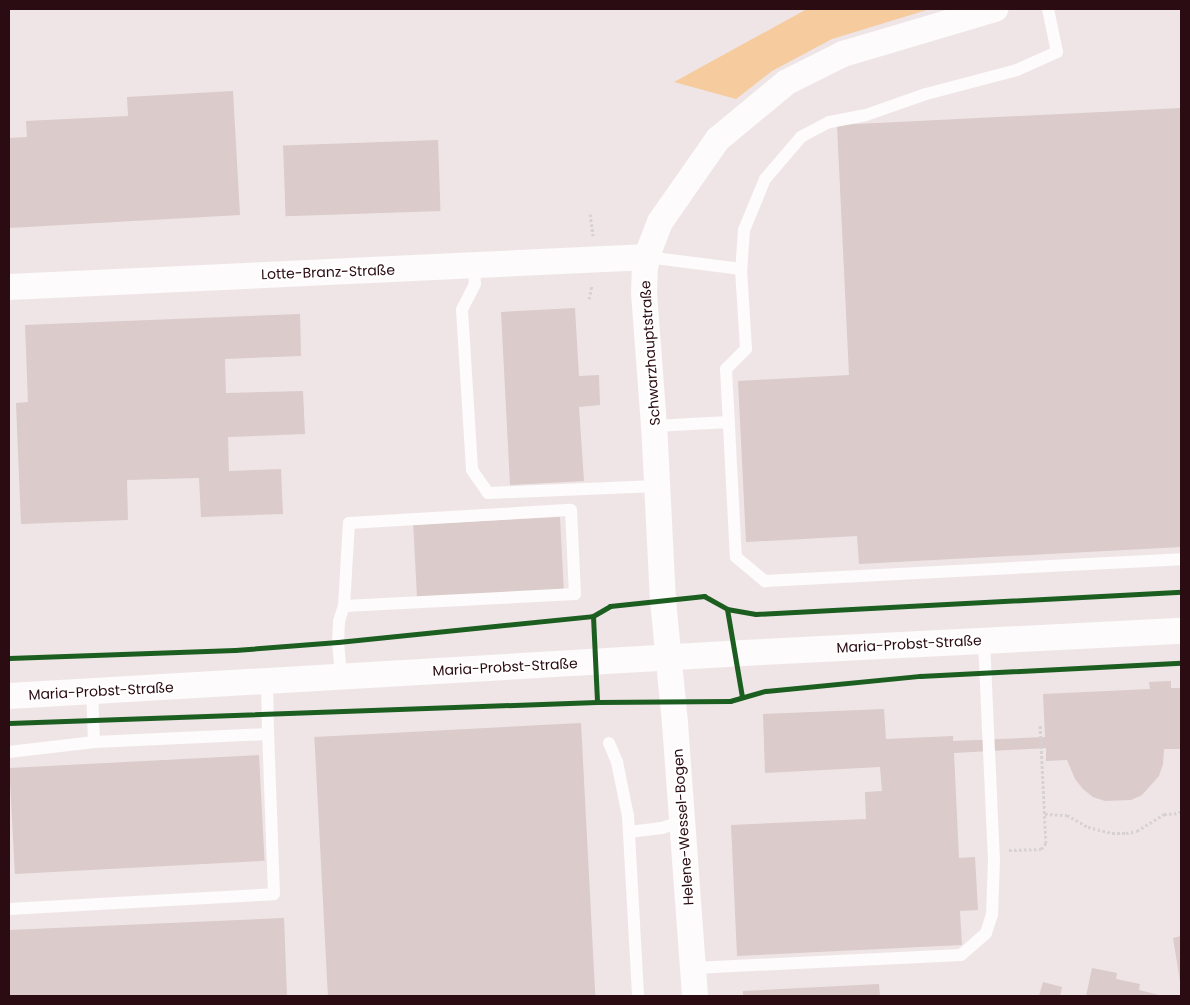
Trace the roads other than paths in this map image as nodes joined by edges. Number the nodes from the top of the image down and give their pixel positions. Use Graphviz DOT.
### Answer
graph roads {
  1 [pos="995,9"];
  2 [pos="1048,9"];
  3 [pos="647,257"];
  4 [pos="474,266"];
  5 [pos="741,268"];
  6 [pos="9,287"];
  7 [pos="729,422"];
  8 [pos="654,426"];
  9 [pos="657,486"];
  10 [pos="1181,559"];
  11 [pos="344,606"];
  12 [pos="1181,631"];
  13 [pos="984,640"];
  14 [pos="668,658"];
  15 [pos="340,676"];
  16 [pos="267,681"];
  17 [pos="92,691"];
  18 [pos="9,696"];
  19 [pos="268,734"];
  20 [pos="94,742"];
  21 [pos="608,743"];
  22 [pos="9,752"];
  23 [pos="682,821"];
  24 [pos="629,832"];
  25 [pos="9,909"];
  26 [pos="694,968"];
  27 [pos="638,996"];
  28 [pos="695,996"];
  1 -- 3 [label="street, Schwarzhauptstraße"];
  2 -- 5 [label="lane"];
  3 -- 4 [label="street, Lotte-Branz-Straße"];
  3 -- 5 [label="lane"];
  3 -- 8 [label="street, Schwarzhauptstraße"];
  4 -- 6 [label="street, Lotte-Branz-Straße"];
  4 -- 9 [label="lane"];
  5 -- 7 [label="lane"];
  7 -- 8 [label="lane"];
  7 -- 10 [label="lane"];
  8 -- 9 [label="street, Schwarzhauptstraße"];
  9 -- 14 [label="street, Schwarzhauptstraße"];
  11 -- 11 [label="lane"];
  11 -- 15 [label="lane"];
  12 -- 13 [label="street, Maria-Probst-Straße"];
  13 -- 14 [label="street, Maria-Probst-Straße"];
  13 -- 26 [label="lane"];
  14 -- 15 [label="street, Maria-Probst-Straße"];
  14 -- 23 [label="street, Helene-Wessel-Bogen"];
  15 -- 16 [label="street, Maria-Probst-Straße"];
  16 -- 17 [label="street, Maria-Probst-Straße"];
  16 -- 19 [label="lane"];
  17 -- 18 [label="street, Maria-Probst-Straße"];
  17 -- 20 [label="lane"];
  19 -- 20 [label="lane"];
  19 -- 25 [label="lane"];
  20 -- 22 [label="lane"];
  21 -- 24 [label="lane"];
  23 -- 24 [label="lane"];
  23 -- 26 [label="street, Helene-Wessel-Bogen"];
  24 -- 27 [label="lane"];
  26 -- 28 [label="street, Helene-Wessel-Bogen"];
}
